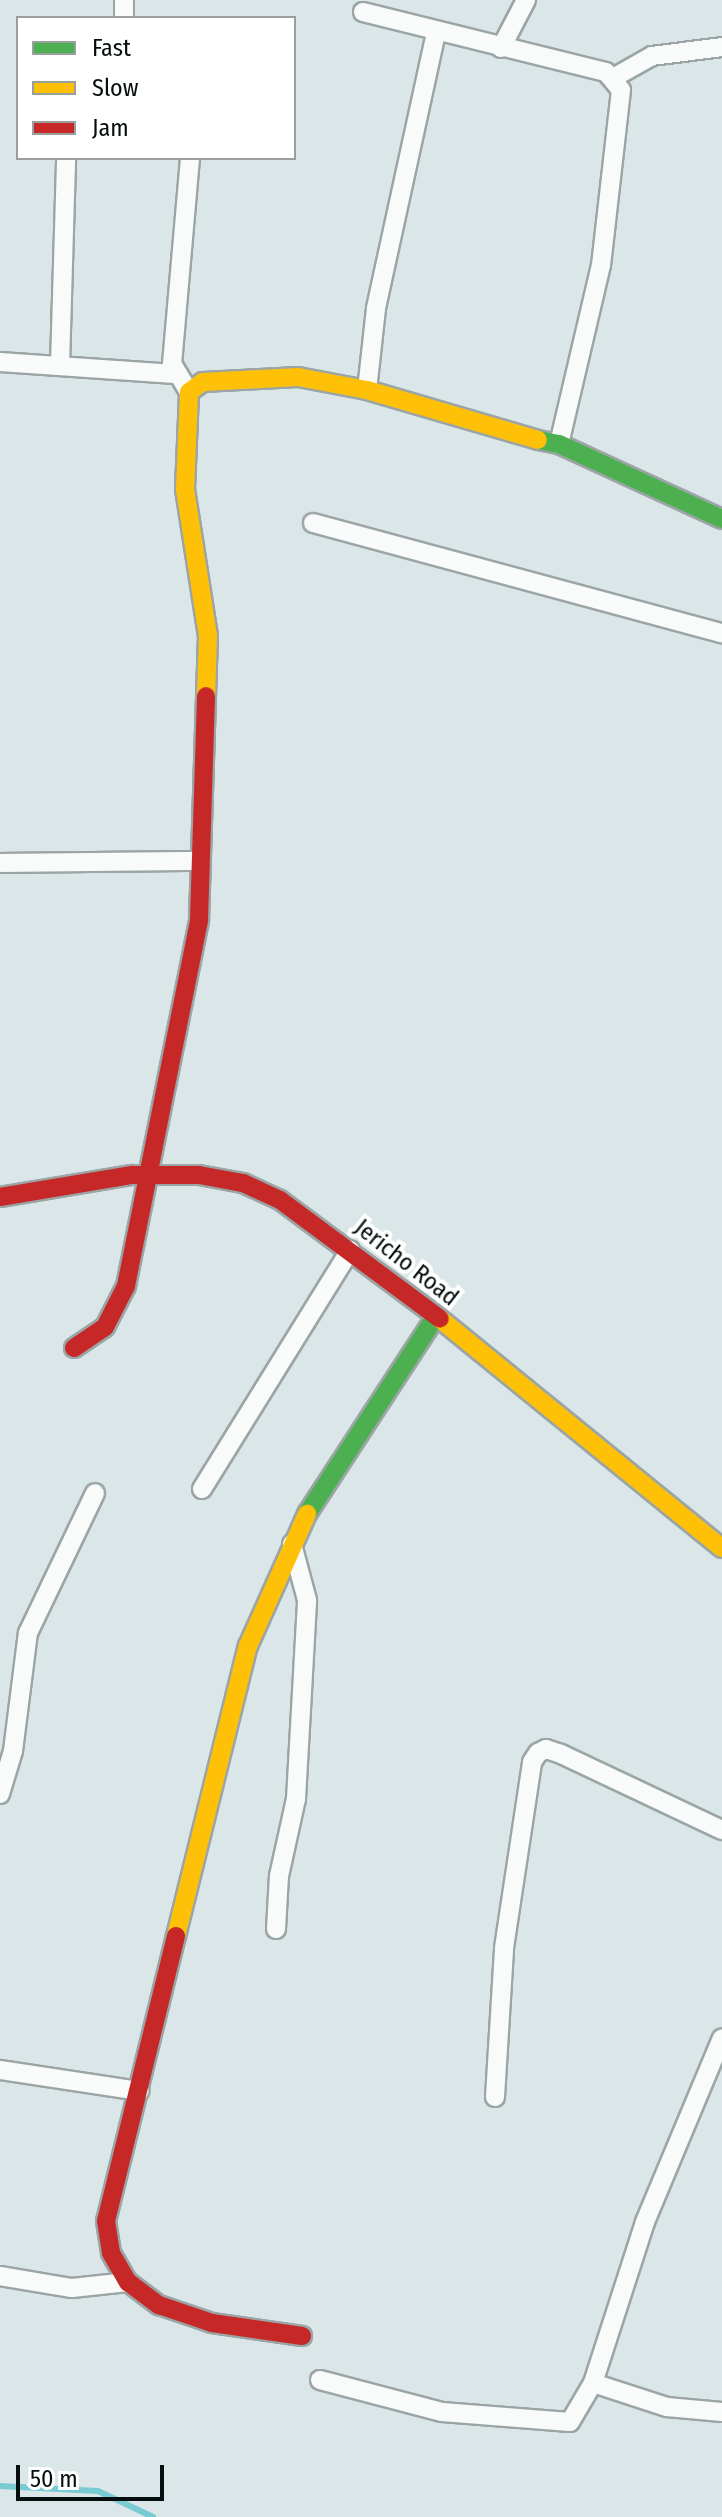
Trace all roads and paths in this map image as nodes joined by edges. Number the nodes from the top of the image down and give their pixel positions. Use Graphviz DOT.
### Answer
graph roads {
  1 [pos="526,0"];
  2 [pos="363,12"];
  3 [pos="436,33"];
  4 [pos="722,47"];
  5 [pos="501,48"];
  6 [pos="613,78"];
  7 [pos="66,160"];
  8 [pos="190,160"];
  9 [pos="0,362"];
  10 [pos="60,365"];
  11 [pos="175,374"];
  12 [pos="367,390"];
  13 [pos="189,392"];
  14 [pos="559,444"];
  15 [pos="722,519"];
  16 [pos="313,523"];
  17 [pos="722,633"];
  18 [pos="201,861"];
  19 [pos="0,863"];
  20 [pos="148,1175"];
  21 [pos="0,1197"];
  22 [pos="350,1250"];
  23 [pos="436,1316"];
  24 [pos="74,1348"];
  25 [pos="202,1489"];
  26 [pos="95,1493"];
  27 [pos="292,1544"];
  28 [pos="722,1548"];
  29 [pos="0,1794"];
  30 [pos="722,1830"];
  31 [pos="276,1929"];
  32 [pos="722,2038"];
  33 [pos="0,2070"];
  34 [pos="139,2091"];
  35 [pos="495,2097"];
  36 [pos="0,2276"];
  37 [pos="128,2282"];
  38 [pos="302,2336"];
  39 [pos="320,2380"];
  40 [pos="593,2383"];
  41 [pos="722,2412"];
  1 -- 5 [label="street"];
  2 -- 3 [label="street"];
  3 -- 5 [label="street"];
  3 -- 12 [label="street"];
  4 -- 6 [label="street"];
  5 -- 6 [label="street"];
  6 -- 14 [label="street"];
  7 -- 10 [label="street"];
  8 -- 11 [label="street"];
  9 -- 10 [label="street"];
  10 -- 11 [label="street"];
  11 -- 13 [label="street"];
  12 -- 13 [label="street"];
  12 -- 14 [label="street"];
  13 -- 18 [label="street"];
  14 -- 15 [label="street"];
  16 -- 17 [label="street"];
  18 -- 19 [label="street"];
  18 -- 20 [label="street"];
  20 -- 21 [label="street, Jericho Road"];
  20 -- 22 [label="street, Jericho Road"];
  20 -- 24 [label="street"];
  22 -- 23 [label="street, Jericho Road"];
  22 -- 25 [label="street"];
  23 -- 27 [label="street"];
  23 -- 28 [label="street, Jericho Road"];
  26 -- 29 [label="street"];
  27 -- 31 [label="street"];
  27 -- 34 [label="street"];
  30 -- 35 [label="street"];
  32 -- 40 [label="street"];
  33 -- 34 [label="street"];
  34 -- 37 [label="street"];
  36 -- 37 [label="street"];
  37 -- 38 [label="street"];
  39 -- 40 [label="street"];
  40 -- 41 [label="street"];
}
